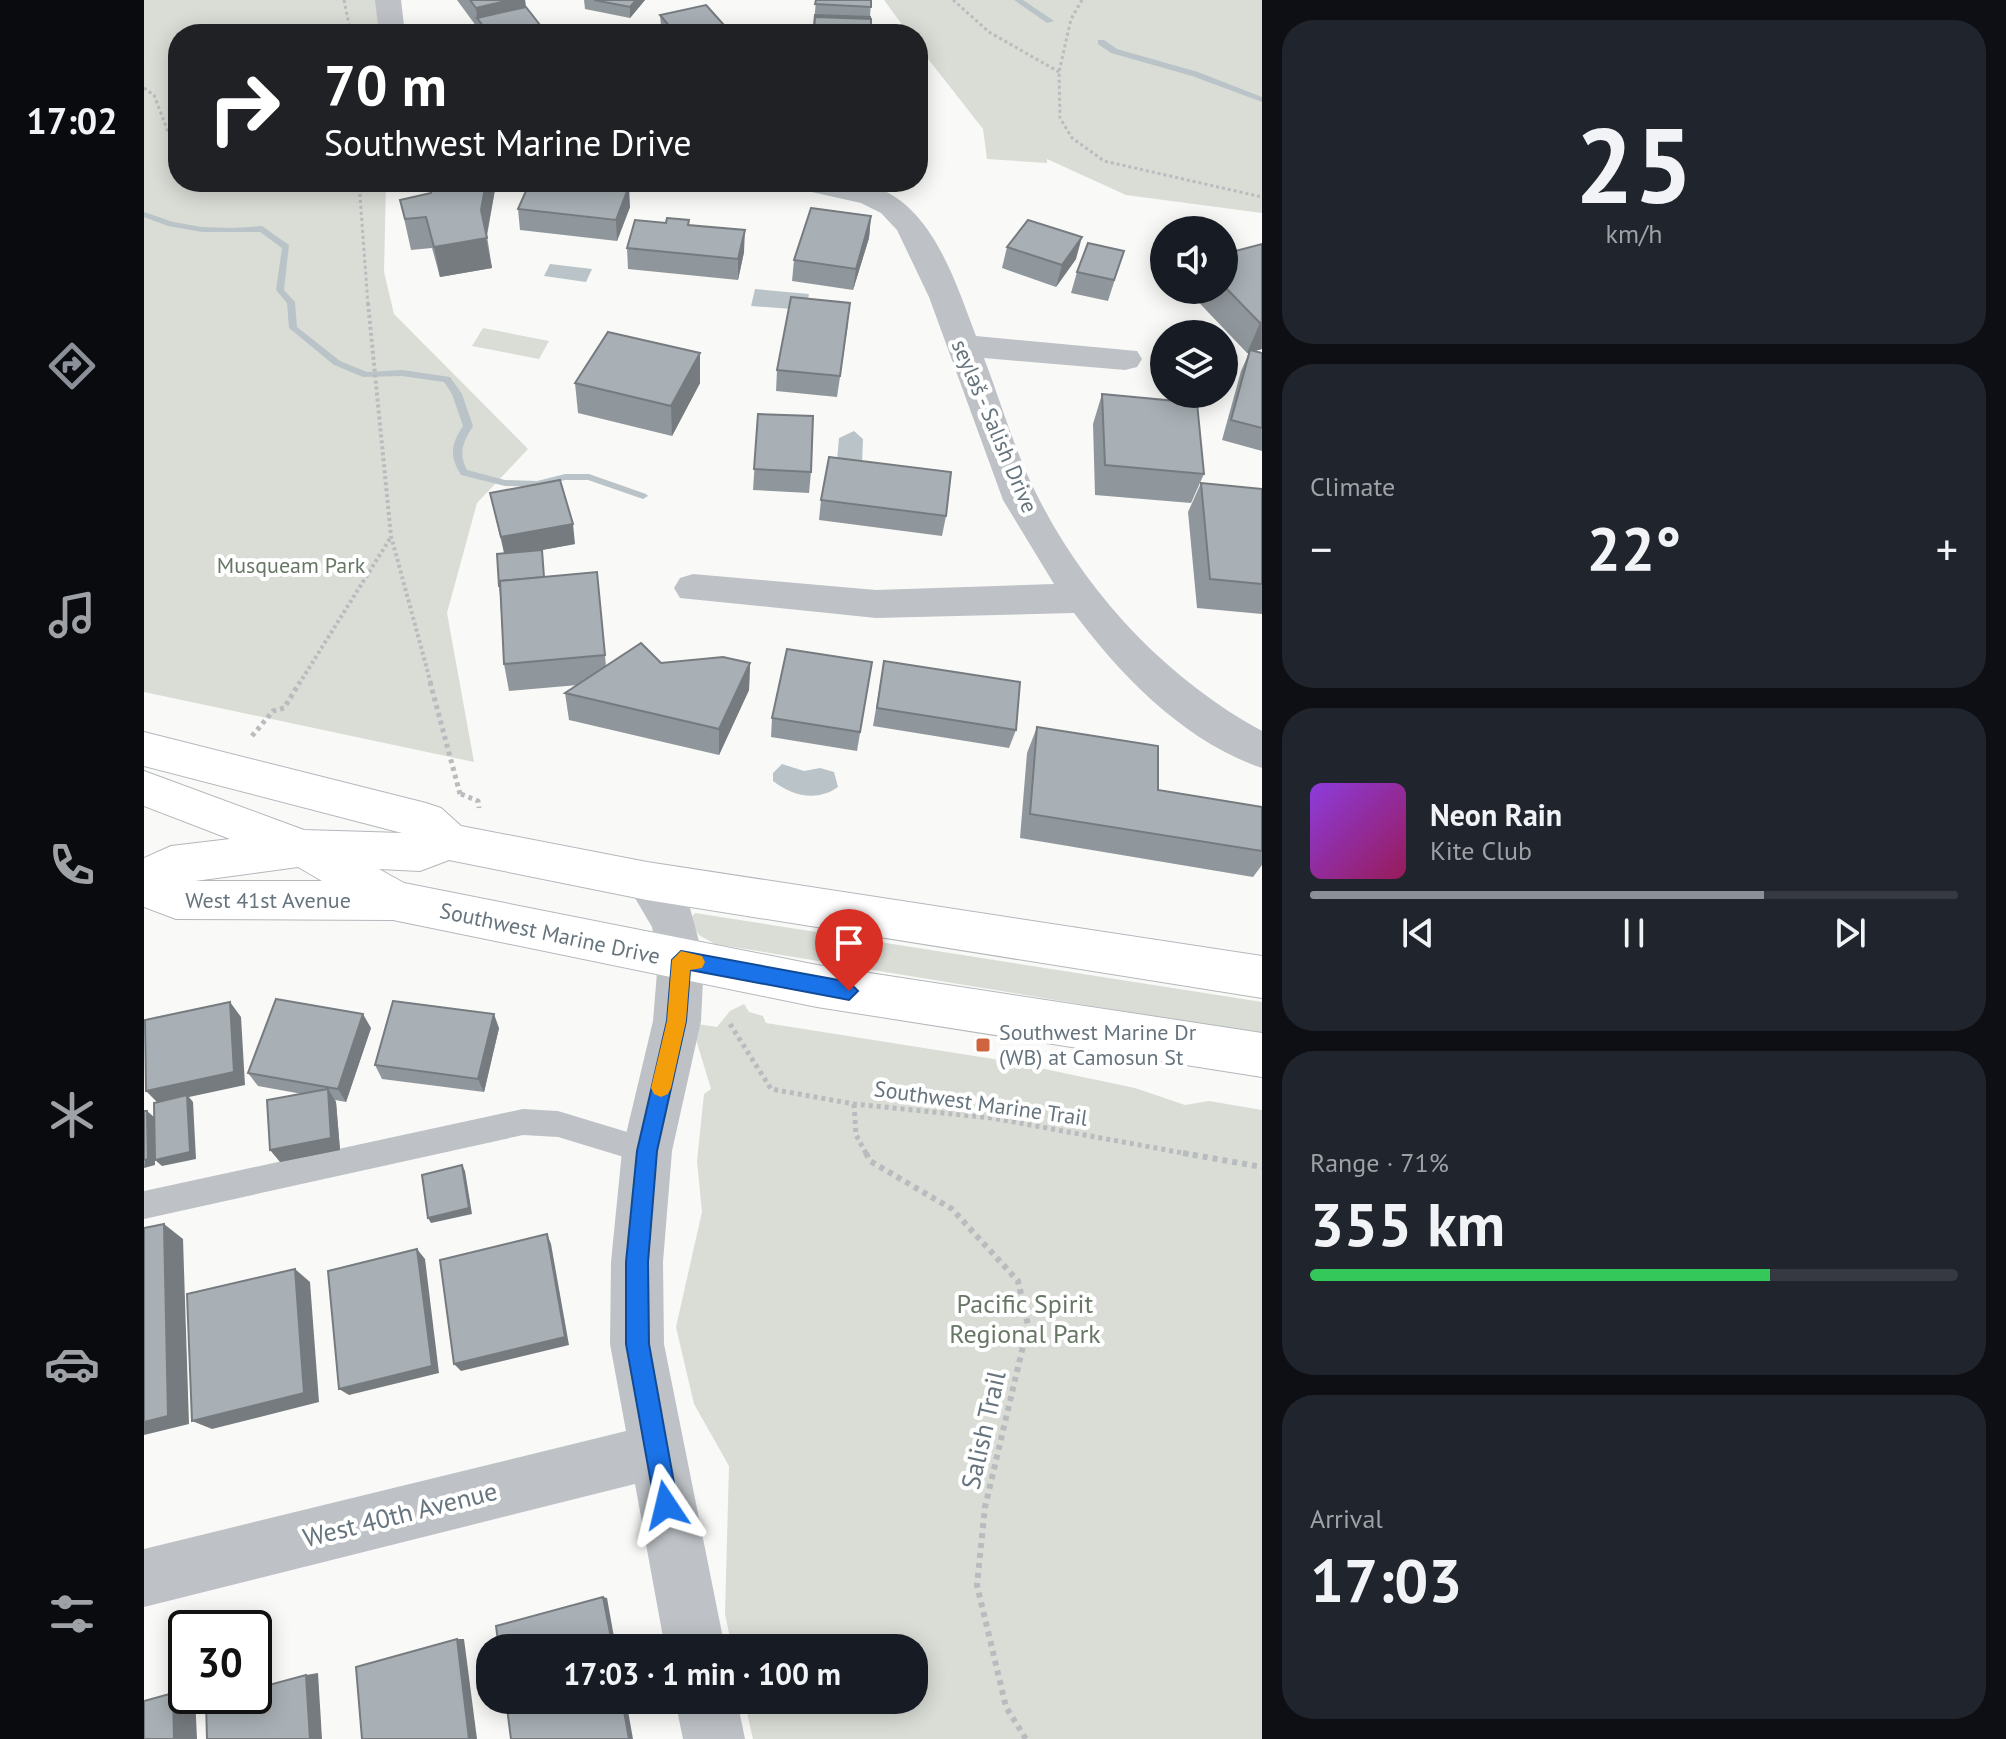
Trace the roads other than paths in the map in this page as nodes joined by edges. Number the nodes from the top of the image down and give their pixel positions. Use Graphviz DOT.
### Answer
graph roads {
  1 [pos="388,0"];
  2 [pos="391,24"];
  3 [pos="857,192"];
  4 [pos="960,345"];
  5 [pos="1125,359"];
  6 [pos="693,588"];
  7 [pos="1082,598"];
  8 [pos="144,749"];
  9 [pos="1262,751"];
  10 [pos="144,788"];
  11 [pos="449,842"];
  12 [pos="303,848"];
  13 [pos="144,881"];
  14 [pos="647,881"];
  15 [pos="144,887"];
  16 [pos="395,901"];
  17 [pos="681,960"];
  18 [pos="1262,977"];
  19 [pos="1262,1055"];
  20 [pos="647,1151"];
  21 [pos="144,1205"];
  22 [pos="657,1451"];
  23 [pos="144,1578"];
  24 [pos="692,1634"];
  25 [pos="709,1714"];
  26 [pos="714,1739"];
  1 -- 2 [label="street"];
  3 -- 4 [label="street, seyləš - Salish Drive"];
  4 -- 5 [label="street"];
  4 -- 7 [label="street, seyləš - Salish Drive"];
  6 -- 7 [label="street"];
  7 -- 9 [label="street, seyləš - Salish Drive"];
  8 -- 11 [label="main road"];
  10 -- 12 [label="main road, Southwest Marine Drive"];
  11 -- 12 [label="main road, West 41st Avenue"];
  11 -- 14 [label="main road"];
  12 -- 13 [label="main road, West 41st Avenue"];
  12 -- 16 [label="main road, Southwest Marine Drive"];
  14 -- 17 [label="street"];
  14 -- 18 [label="main road"];
  15 -- 16 [label="main road, West 41st Avenue"];
  16 -- 17 [label="main road, Southwest Marine Drive"];
  17 -- 19 [label="main road, Southwest Marine Drive"];
  17 -- 20 [label="street"];
  20 -- 21 [label="lane"];
  20 -- 22 [label="street"];
  22 -- 23 [label="street, West 40th Avenue"];
  22 -- 24 [label="street"];
  25 -- 26 [label="street"];
}
